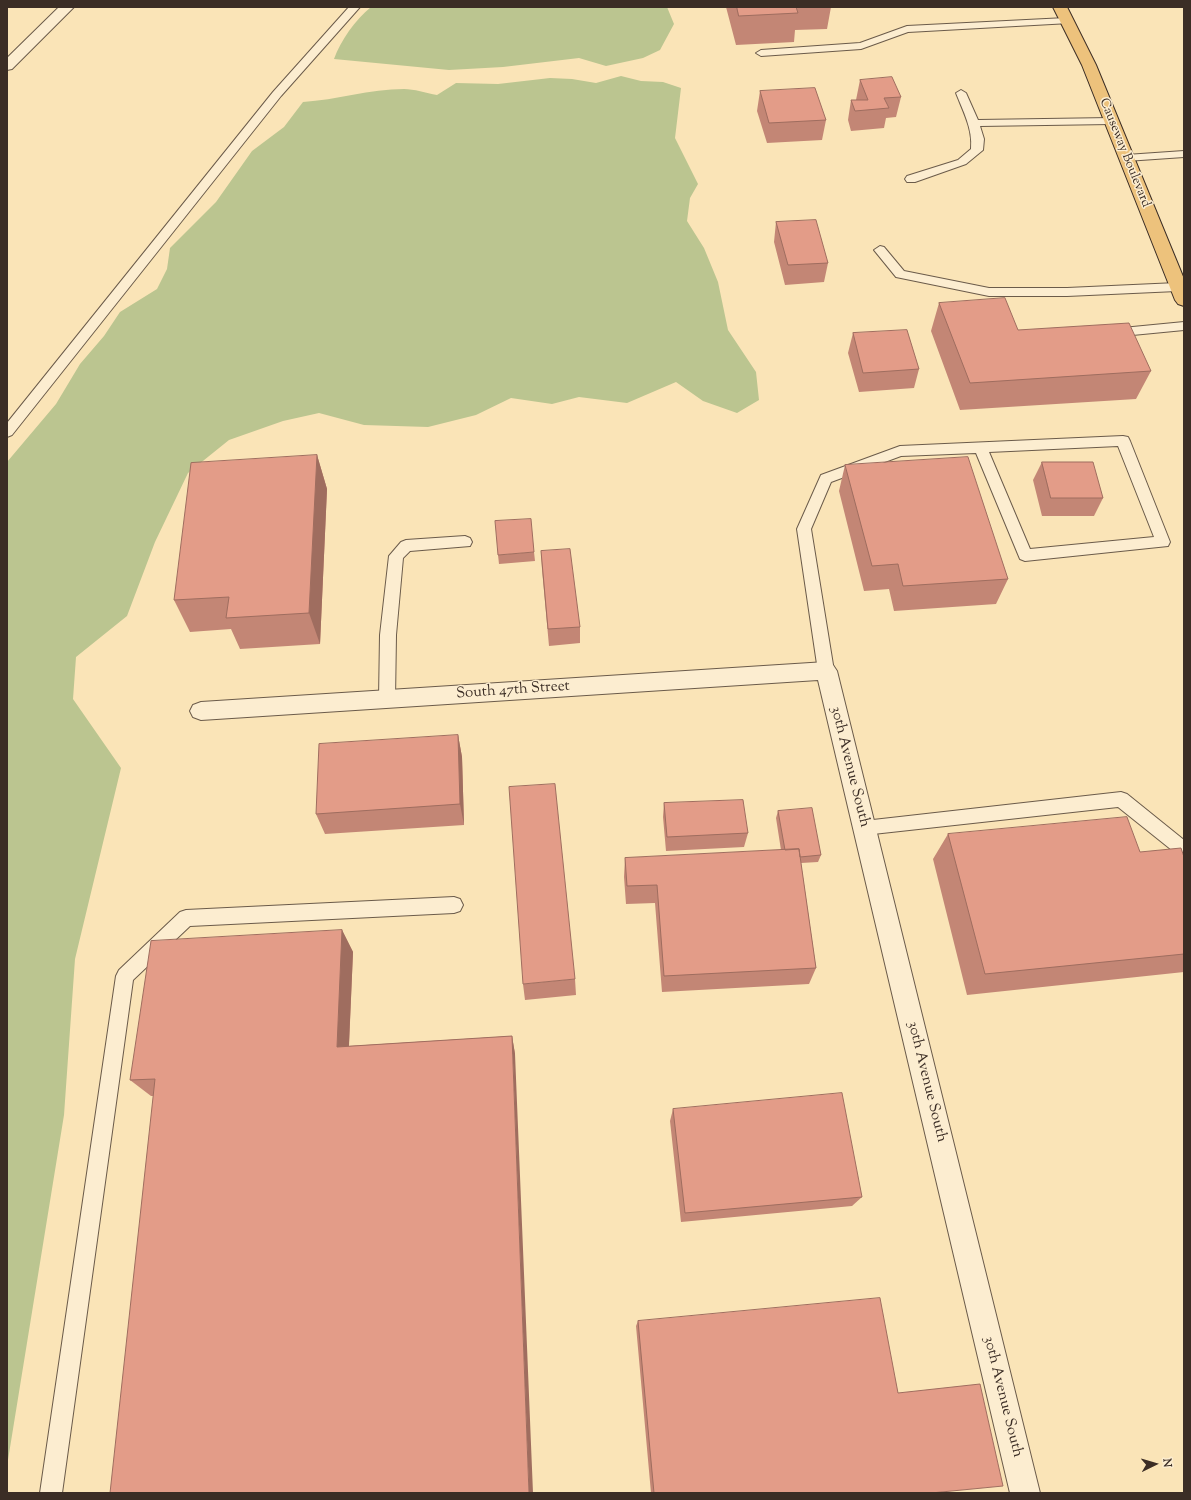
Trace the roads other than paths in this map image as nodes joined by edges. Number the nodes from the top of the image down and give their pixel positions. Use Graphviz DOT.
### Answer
graph roads {
  1 [pos="67,7"];
  2 [pos="355,7"];
  3 [pos="1063,14"];
  4 [pos="761,53"];
  5 [pos="7,66"];
  6 [pos="961,93"];
  7 [pos="1111,121"];
  8 [pos="974,123"];
  9 [pos="1184,154"];
  10 [pos="1126,158"];
  11 [pos="911,179"];
  12 [pos="880,250"];
  13 [pos="1181,294"];
  14 [pos="1184,326"];
  15 [pos="1117,332"];
  16 [pos="1102,334"];
  17 [pos="1123,346"];
  18 [pos="7,432"];
  19 [pos="980,447"];
  20 [pos="464,542"];
  21 [pos="826,671"];
  22 [pos="387,699"];
  23 [pos="201,711"];
  24 [pos="864,828"];
  25 [pos="1184,850"];
  26 [pos="454,905"];
  27 [pos="51,1493"];
  28 [pos="1025,1493"];
  1 -- 5 [label="street"];
  2 -- 18 [label="lane"];
  3 -- 4 [label="lane"];
  3 -- 7 [label="main road, Causeway Boulevard"];
  6 -- 8 [label="lane"];
  7 -- 8 [label="lane"];
  7 -- 10 [label="main road, Causeway Boulevard"];
  8 -- 11 [label="lane"];
  9 -- 10 [label="lane"];
  10 -- 13 [label="main road, Causeway Boulevard"];
  12 -- 13 [label="lane"];
  14 -- 15 [label="lane"];
  15 -- 16 [label="lane"];
  15 -- 17 [label="lane"];
  19 -- 19 [label="lane"];
  19 -- 21 [label="lane"];
  20 -- 22 [label="lane"];
  21 -- 22 [label="street, South 47th Street"];
  21 -- 24 [label="street, 30th Avenue South"];
  22 -- 23 [label="street, South 47th Street"];
  24 -- 25 [label="lane"];
  24 -- 28 [label="street, 30th Avenue South"];
  26 -- 27 [label="lane"];
}
